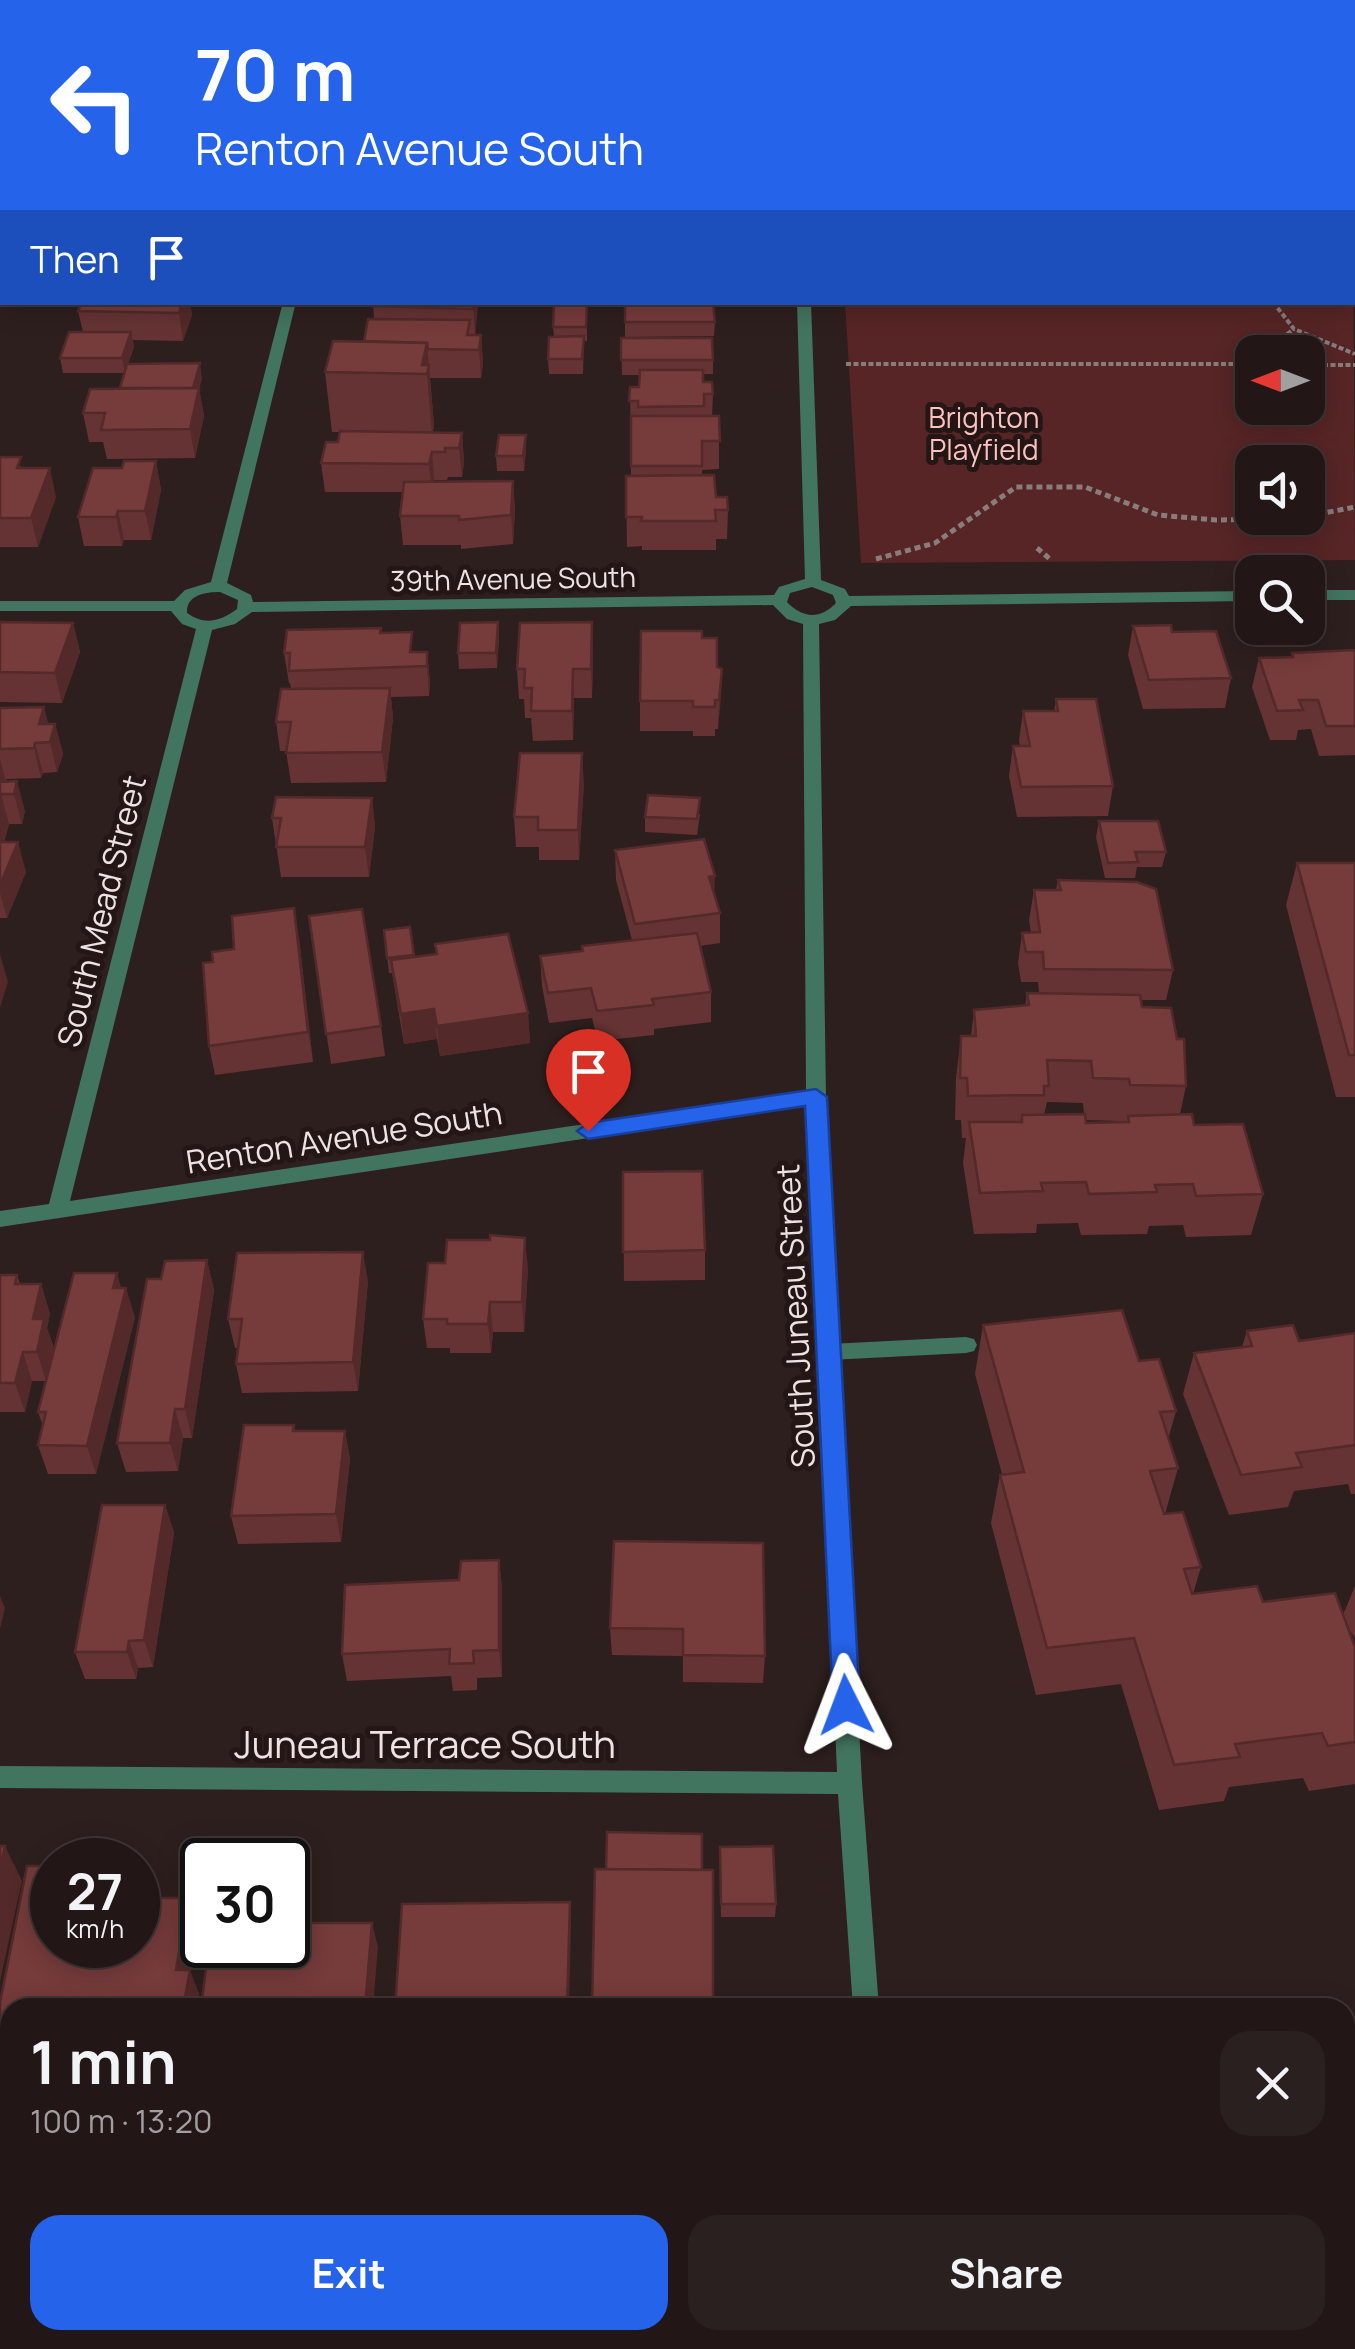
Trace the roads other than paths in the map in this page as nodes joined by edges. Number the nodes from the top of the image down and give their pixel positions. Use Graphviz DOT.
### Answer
graph roads {
  1 [pos="289,305"];
  2 [pos="804,305"];
  3 [pos="812,582"];
  4 [pos="218,587"];
  5 [pos="1355,594"];
  6 [pos="1325,595"];
  7 [pos="1235,596"];
  8 [pos="779,600"];
  9 [pos="844,601"];
  10 [pos="0,606"];
  11 [pos="179,606"];
  12 [pos="246,607"];
  13 [pos="811,620"];
  14 [pos="205,626"];
  15 [pos="816,1097"];
  16 [pos="57,1211"];
  17 [pos="0,1218"];
  18 [pos="966,1346"];
  19 [pos="830,1352"];
  20 [pos="0,1777"];
  21 [pos="850,1783"];
  22 [pos="865,1998"];
  1 -- 4 [label="street"];
  2 -- 3 [label="street"];
  3 -- 8 [label="street"];
  3 -- 9 [label="street"];
  4 -- 11 [label="street"];
  4 -- 12 [label="street"];
  5 -- 6 [label="street"];
  7 -- 9 [label="street"];
  8 -- 12 [label="street, 39th Avenue South"];
  8 -- 13 [label="street"];
  9 -- 13 [label="street"];
  10 -- 11 [label="street"];
  11 -- 14 [label="street"];
  12 -- 14 [label="street"];
  13 -- 15 [label="street, South Juneau Street"];
  14 -- 16 [label="street, South Mead Street"];
  15 -- 16 [label="street, Renton Avenue South"];
  15 -- 19 [label="street, South Juneau Street"];
  16 -- 17 [label="street, Renton Avenue South"];
  18 -- 19 [label="street"];
  19 -- 21 [label="street, South Juneau Street"];
  20 -- 21 [label="street, Juneau Terrace South"];
  21 -- 22 [label="street, South Juneau Street"];
}
